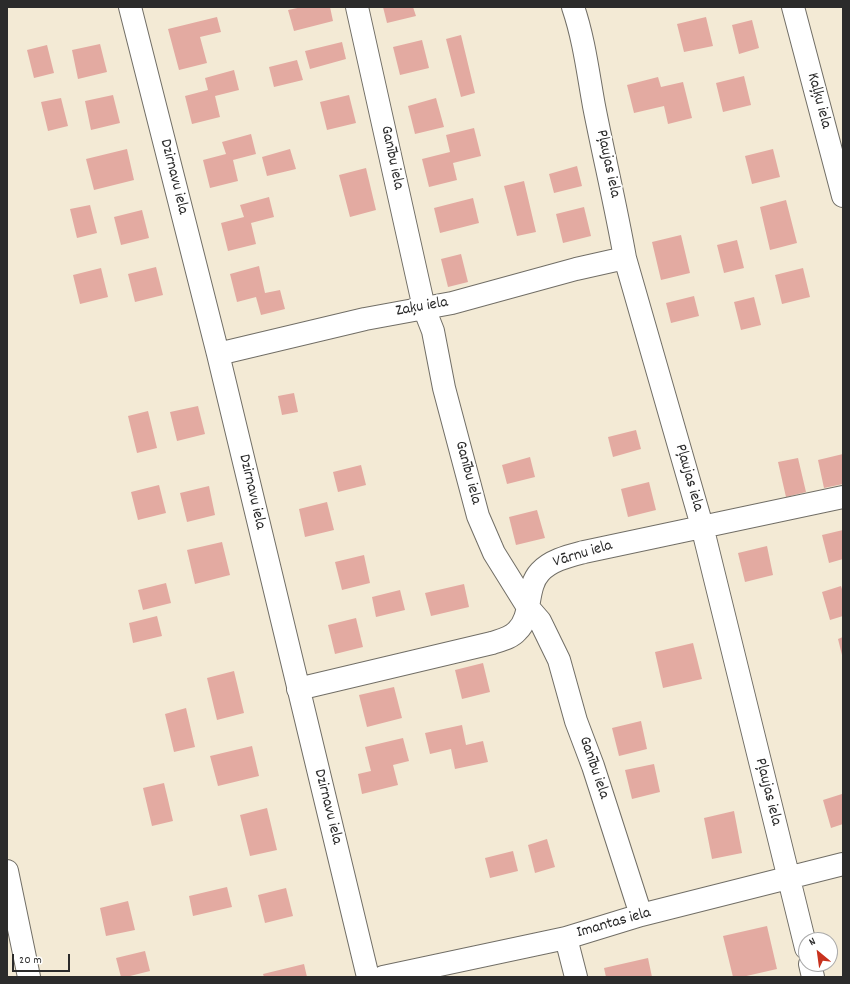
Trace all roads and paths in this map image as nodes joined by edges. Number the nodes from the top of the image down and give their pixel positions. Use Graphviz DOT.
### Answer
graph roads {
  1 [pos="130,7"];
  2 [pos="357,7"];
  3 [pos="573,7"];
  4 [pos="793,7"];
  5 [pos="838,161"];
  6 [pos="843,196"];
  7 [pos="625,258"];
  8 [pos="424,308"];
  9 [pos="218,354"];
  10 [pos="843,497"];
  11 [pos="702,526"];
  12 [pos="528,606"];
  13 [pos="298,689"];
  14 [pos="843,864"];
  15 [pos="7,871"];
  16 [pos="788,878"];
  17 [pos="641,915"];
  18 [pos="802,932"];
  19 [pos="566,938"];
  20 [pos="29,977"];
  21 [pos="368,977"];
  22 [pos="383,977"];
  23 [pos="576,977"];
  1 -- 9 [label="street, Dzirnavu iela"];
  2 -- 8 [label="street, Ganību iela"];
  3 -- 7 [label="street, Pļaujas iela"];
  4 -- 5 [label="street, Kaļķu iela"];
  5 -- 6 [label="street, Kaļķu iela"];
  7 -- 8 [label="street, Zaķu iela"];
  7 -- 11 [label="street, Pļaujas iela"];
  8 -- 9 [label="street, Zaķu iela"];
  8 -- 12 [label="street, Ganību iela"];
  9 -- 13 [label="street, Dzirnavu iela"];
  10 -- 11 [label="street, Vārnu iela"];
  11 -- 12 [label="street, Vārnu iela"];
  11 -- 16 [label="street, Pļaujas iela"];
  12 -- 13 [label="street, Vārnu iela"];
  12 -- 17 [label="street, Ganību iela"];
  13 -- 21 [label="street, Dzirnavu iela"];
  14 -- 16 [label="street, Imantas iela"];
  15 -- 20 [label="street"];
  16 -- 17 [label="street, Imantas iela"];
  16 -- 18 [label="street, Pļaujas iela"];
  17 -- 19 [label="street, Imantas iela"];
  19 -- 22 [label="street, Imantas iela"];
  19 -- 23 [label="street"];
}
